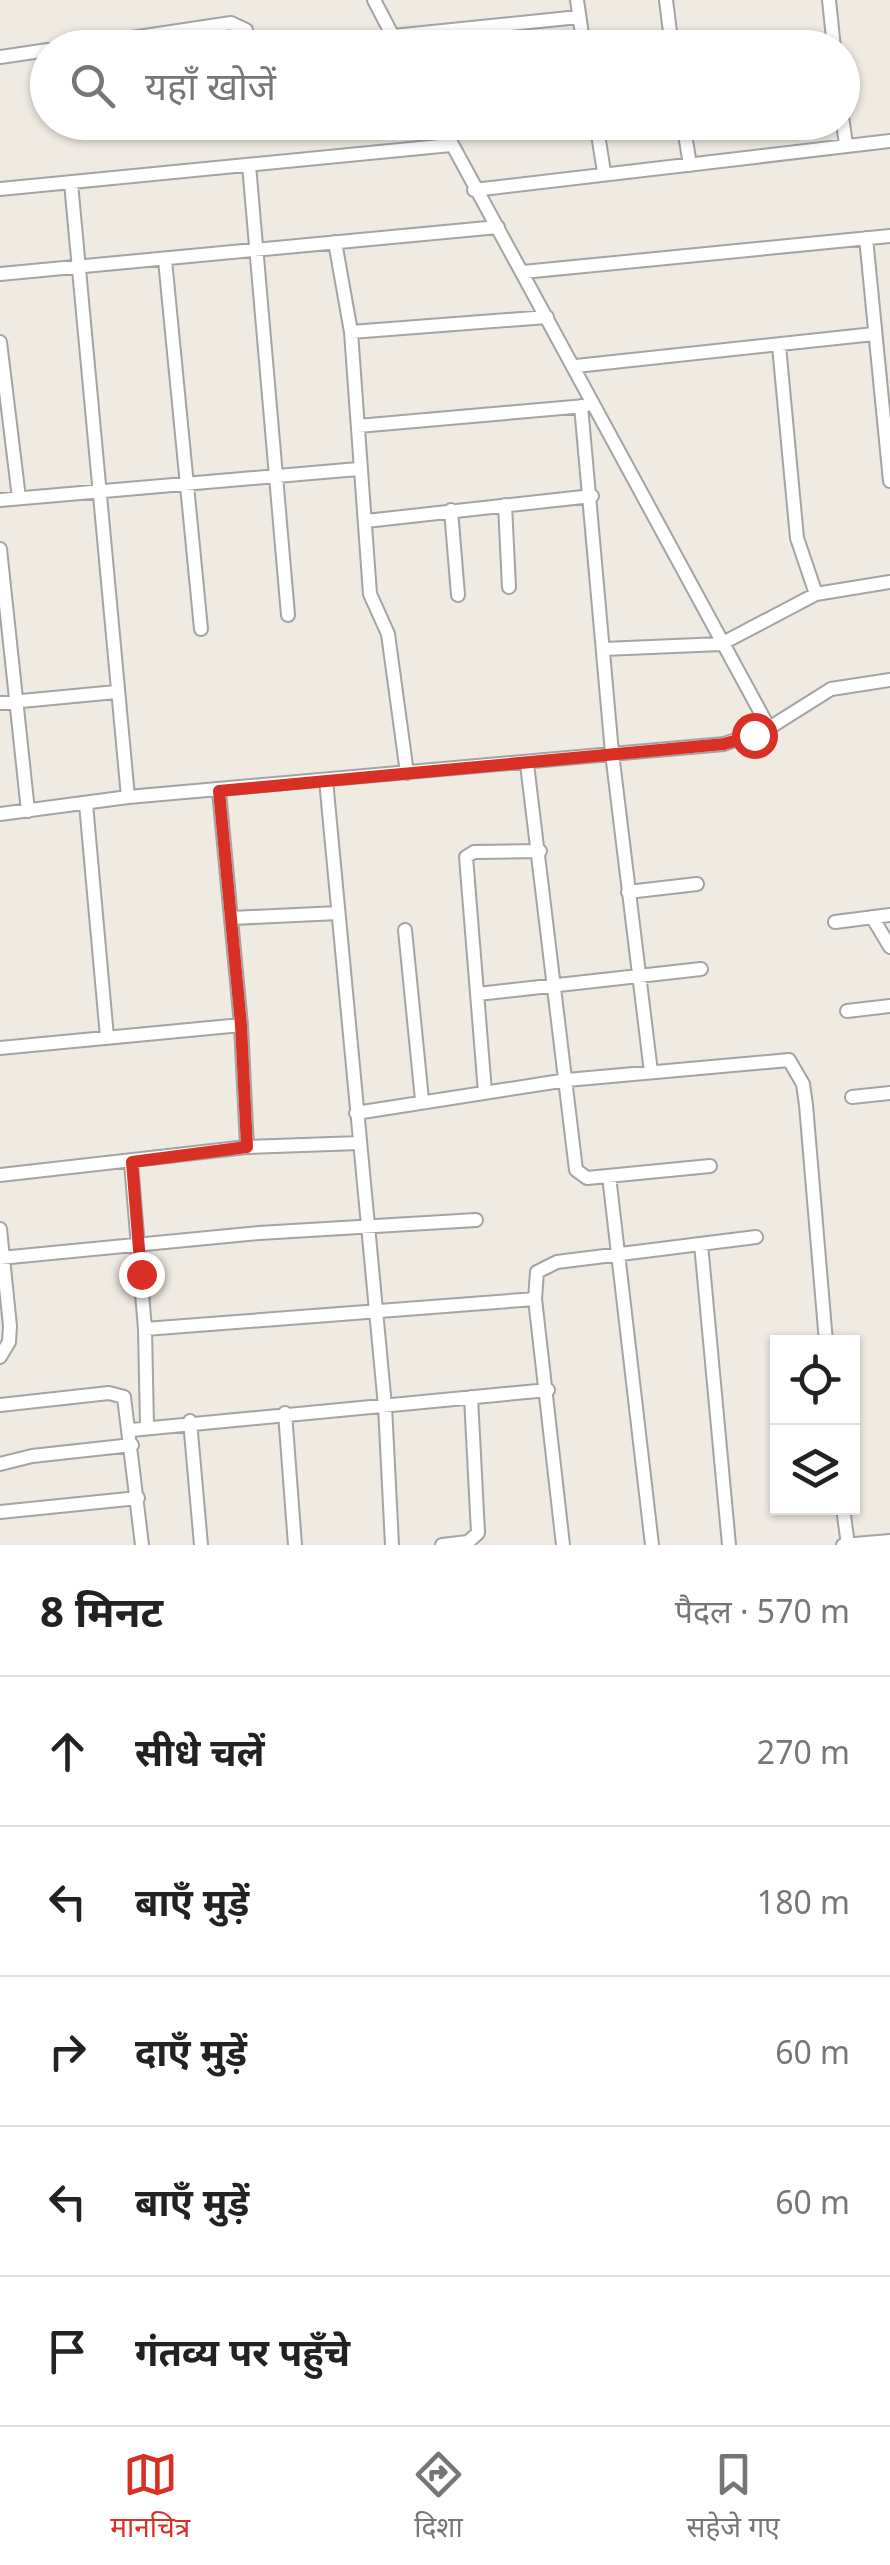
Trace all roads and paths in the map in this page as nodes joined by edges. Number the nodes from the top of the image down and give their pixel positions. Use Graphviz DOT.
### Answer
graph roads {
  1 [pos="374,0"];
  2 [pos="577,0"];
  3 [pos="666,0"];
  4 [pos="829,0"];
  5 [pos="579,17"];
  6 [pos="184,30"];
  7 [pos="246,30"];
  8 [pos="390,30"];
  9 [pos="484,30"];
  10 [pos="581,30"];
  11 [pos="670,30"];
  12 [pos="832,30"];
  13 [pos="30,53"];
  14 [pos="0,57"];
  15 [pos="449,140"];
  16 [pos="599,140"];
  17 [pos="686,140"];
  18 [pos="845,140"];
  19 [pos="890,141"];
  20 [pos="846,144"];
  21 [pos="452,145"];
  22 [pos="249,165"];
  23 [pos="690,165"];
  24 [pos="604,172"];
  25 [pos="70,182"];
  26 [pos="0,190"];
  27 [pos="474,190"];
  28 [pos="498,228"];
  29 [pos="890,236"];
  30 [pos="866,238"];
  31 [pos="335,242"];
  32 [pos="253,250"];
  33 [pos="165,260"];
  34 [pos="80,266"];
  35 [pos="522,272"];
  36 [pos="0,274"];
  37 [pos="548,316"];
  38 [pos="351,332"];
  39 [pos="874,334"];
  40 [pos="0,342"];
  41 [pos="779,346"];
  42 [pos="576,366"];
  43 [pos="587,406"];
  44 [pos="358,426"];
  45 [pos="358,468"];
  46 [pos="274,476"];
  47 [pos="890,481"];
  48 [pos="188,483"];
  49 [pos="97,490"];
  50 [pos="592,496"];
  51 [pos="18,498"];
  52 [pos="0,500"];
  53 [pos="505,505"];
  54 [pos="451,510"];
  55 [pos="366,521"];
  56 [pos="0,550"];
  57 [pos="890,582"];
  58 [pos="509,587"];
  59 [pos="2,592"];
  60 [pos="816,594"];
  61 [pos="458,595"];
  62 [pos="288,616"];
  63 [pos="201,628"];
  64 [pos="721,644"];
  65 [pos="604,649"];
  66 [pos="890,680"];
  67 [pos="116,692"];
  68 [pos="16,702"];
  69 [pos="0,703"];
  70 [pos="769,728"];
  71 [pos="612,753"];
  72 [pos="527,764"];
  73 [pos="408,772"];
  74 [pos="326,780"];
  75 [pos="219,791"];
  76 [pos="128,798"];
  77 [pos="86,804"];
  78 [pos="28,811"];
  79 [pos="0,814"];
  80 [pos="540,851"];
  81 [pos="696,884"];
  82 [pos="628,892"];
  83 [pos="338,913"];
  84 [pos="890,915"];
  85 [pos="872,917"];
  86 [pos="232,918"];
  87 [pos="835,922"];
  88 [pos="405,930"];
  89 [pos="890,948"];
  90 [pos="701,970"];
  91 [pos="638,974"];
  92 [pos="555,983"];
  93 [pos="478,994"];
  94 [pos="890,1006"];
  95 [pos="847,1011"];
  96 [pos="241,1025"];
  97 [pos="107,1037"];
  98 [pos="0,1048"];
  99 [pos="650,1072"];
  100 [pos="567,1080"];
  101 [pos="485,1092"];
  102 [pos="890,1093"];
  103 [pos="852,1097"];
  104 [pos="422,1100"];
  105 [pos="356,1113"];
  106 [pos="359,1143"];
  107 [pos="247,1147"];
  108 [pos="132,1162"];
  109 [pos="710,1166"];
  110 [pos="0,1174"];
  111 [pos="609,1176"];
  112 [pos="476,1220"];
  113 [pos="368,1228"];
  114 [pos="0,1229"];
  115 [pos="756,1237"];
  116 [pos="701,1244"];
  117 [pos="139,1247"];
  118 [pos="620,1256"];
  119 [pos="2,1258"];
  120 [pos="535,1299"];
  121 [pos="376,1312"];
  122 [pos="145,1329"];
  123 [pos="825,1335"];
  124 [pos="0,1357"];
  125 [pos="548,1390"];
  126 [pos="472,1397"];
  127 [pos="0,1405"];
  128 [pos="385,1406"];
  129 [pos="285,1413"];
  130 [pos="190,1421"];
  131 [pos="147,1427"];
  132 [pos="132,1437"];
  133 [pos="0,1464"];
  134 [pos="138,1498"];
  135 [pos="0,1512"];
  136 [pos="844,1515"];
  137 [pos="890,1541"];
  138 [pos="142,1545"];
  139 [pos="202,1545"];
  140 [pos="295,1545"];
  141 [pos="392,1545"];
  142 [pos="442,1545"];
  143 [pos="562,1545"];
  144 [pos="652,1545"];
  145 [pos="729,1545"];
  146 [pos="846,1545"];
  1 -- 8 [label="street"];
  2 -- 5 [label="street"];
  3 -- 11 [label="street"];
  4 -- 12 [label="street"];
  5 -- 9 [label="street"];
  5 -- 10 [label="street"];
  6 -- 7 [label="street"];
  13 -- 14 [label="street"];
  15 -- 21 [label="street"];
  16 -- 24 [label="street"];
  17 -- 23 [label="street"];
  18 -- 20 [label="street"];
  19 -- 20 [label="street"];
  20 -- 23 [label="street"];
  21 -- 22 [label="street"];
  21 -- 27 [label="street"];
  22 -- 25 [label="street"];
  22 -- 32 [label="street"];
  23 -- 24 [label="street"];
  24 -- 27 [label="street"];
  25 -- 26 [label="street"];
  25 -- 34 [label="street"];
  27 -- 28 [label="street"];
  28 -- 31 [label="street"];
  28 -- 35 [label="street"];
  29 -- 30 [label="street"];
  30 -- 35 [label="street"];
  30 -- 39 [label="street"];
  31 -- 32 [label="street"];
  31 -- 38 [label="street"];
  32 -- 33 [label="street"];
  32 -- 46 [label="street"];
  33 -- 34 [label="street"];
  33 -- 48 [label="street"];
  34 -- 36 [label="street"];
  34 -- 49 [label="street"];
  35 -- 37 [label="street"];
  37 -- 38 [label="street"];
  37 -- 42 [label="street"];
  38 -- 44 [label="street"];
  39 -- 41 [label="street"];
  39 -- 47 [label="street"];
  40 -- 51 [label="street"];
  41 -- 42 [label="street"];
  41 -- 60 [label="street"];
  42 -- 43 [label="street"];
  43 -- 44 [label="street"];
  43 -- 50 [label="street"];
  43 -- 64 [label="street"];
  44 -- 45 [label="street"];
  45 -- 46 [label="street"];
  45 -- 55 [label="street"];
  46 -- 48 [label="street"];
  46 -- 62 [label="street"];
  48 -- 49 [label="street"];
  48 -- 63 [label="street"];
  49 -- 51 [label="street"];
  49 -- 67 [label="street"];
  50 -- 53 [label="street"];
  50 -- 65 [label="street"];
  51 -- 52 [label="street"];
  53 -- 54 [label="street"];
  53 -- 58 [label="street"];
  54 -- 55 [label="street"];
  54 -- 61 [label="street"];
  55 -- 73 [label="street"];
  56 -- 59 [label="street"];
  57 -- 60 [label="street"];
  59 -- 68 [label="street"];
  60 -- 64 [label="street"];
  64 -- 65 [label="street"];
  64 -- 70 [label="street"];
  65 -- 71 [label="street"];
  66 -- 70 [label="street"];
  67 -- 68 [label="street"];
  67 -- 76 [label="street"];
  68 -- 69 [label="street"];
  68 -- 78 [label="street"];
  70 -- 71 [label="street"];
  71 -- 72 [label="street"];
  71 -- 82 [label="street"];
  72 -- 73 [label="street"];
  72 -- 80 [label="street"];
  73 -- 74 [label="street"];
  74 -- 75 [label="street"];
  74 -- 83 [label="street"];
  75 -- 76 [label="street"];
  75 -- 86 [label="street"];
  76 -- 77 [label="street"];
  77 -- 78 [label="street"];
  77 -- 97 [label="street"];
  78 -- 79 [label="street"];
  80 -- 92 [label="street"];
  80 -- 93 [label="street"];
  81 -- 82 [label="street"];
  82 -- 91 [label="street"];
  83 -- 86 [label="street"];
  83 -- 105 [label="street"];
  84 -- 85 [label="street"];
  85 -- 87 [label="street"];
  85 -- 89 [label="street"];
  86 -- 96 [label="street"];
  88 -- 104 [label="street"];
  90 -- 91 [label="street"];
  91 -- 92 [label="street"];
  91 -- 99 [label="street"];
  92 -- 93 [label="street"];
  92 -- 100 [label="street"];
  93 -- 101 [label="street"];
  94 -- 95 [label="street"];
  96 -- 97 [label="street"];
  96 -- 107 [label="street"];
  97 -- 98 [label="street"];
  99 -- 100 [label="street"];
  99 -- 123 [label="street"];
  100 -- 101 [label="street"];
  100 -- 111 [label="street"];
  101 -- 104 [label="street"];
  102 -- 103 [label="street"];
  104 -- 105 [label="street"];
  105 -- 106 [label="street"];
  106 -- 107 [label="street"];
  106 -- 113 [label="street"];
  107 -- 108 [label="street"];
  108 -- 110 [label="street"];
  108 -- 117 [label="street"];
  109 -- 111 [label="street"];
  111 -- 118 [label="street"];
  112 -- 113 [label="street"];
  113 -- 117 [label="street"];
  113 -- 121 [label="street"];
  114 -- 119 [label="street"];
  115 -- 116 [label="street"];
  116 -- 118 [label="street"];
  116 -- 145 [label="street"];
  117 -- 119 [label="street"];
  117 -- 122 [label="street"];
  118 -- 120 [label="street"];
  118 -- 144 [label="street"];
  119 -- 124 [label="street"];
  120 -- 121 [label="street"];
  120 -- 125 [label="street"];
  121 -- 122 [label="street"];
  121 -- 128 [label="street"];
  122 -- 131 [label="street"];
  125 -- 126 [label="street"];
  125 -- 143 [label="street"];
  126 -- 128 [label="street"];
  126 -- 142 [label="street"];
  127 -- 132 [label="street"];
  128 -- 129 [label="street"];
  128 -- 141 [label="street"];
  129 -- 130 [label="street"];
  129 -- 140 [label="street"];
  130 -- 131 [label="street"];
  130 -- 139 [label="street"];
  131 -- 132 [label="street"];
  132 -- 133 [label="street"];
  132 -- 134 [label="street"];
  134 -- 135 [label="street"];
  134 -- 138 [label="street"];
  136 -- 146 [label="street"];
  137 -- 146 [label="street"];
}
